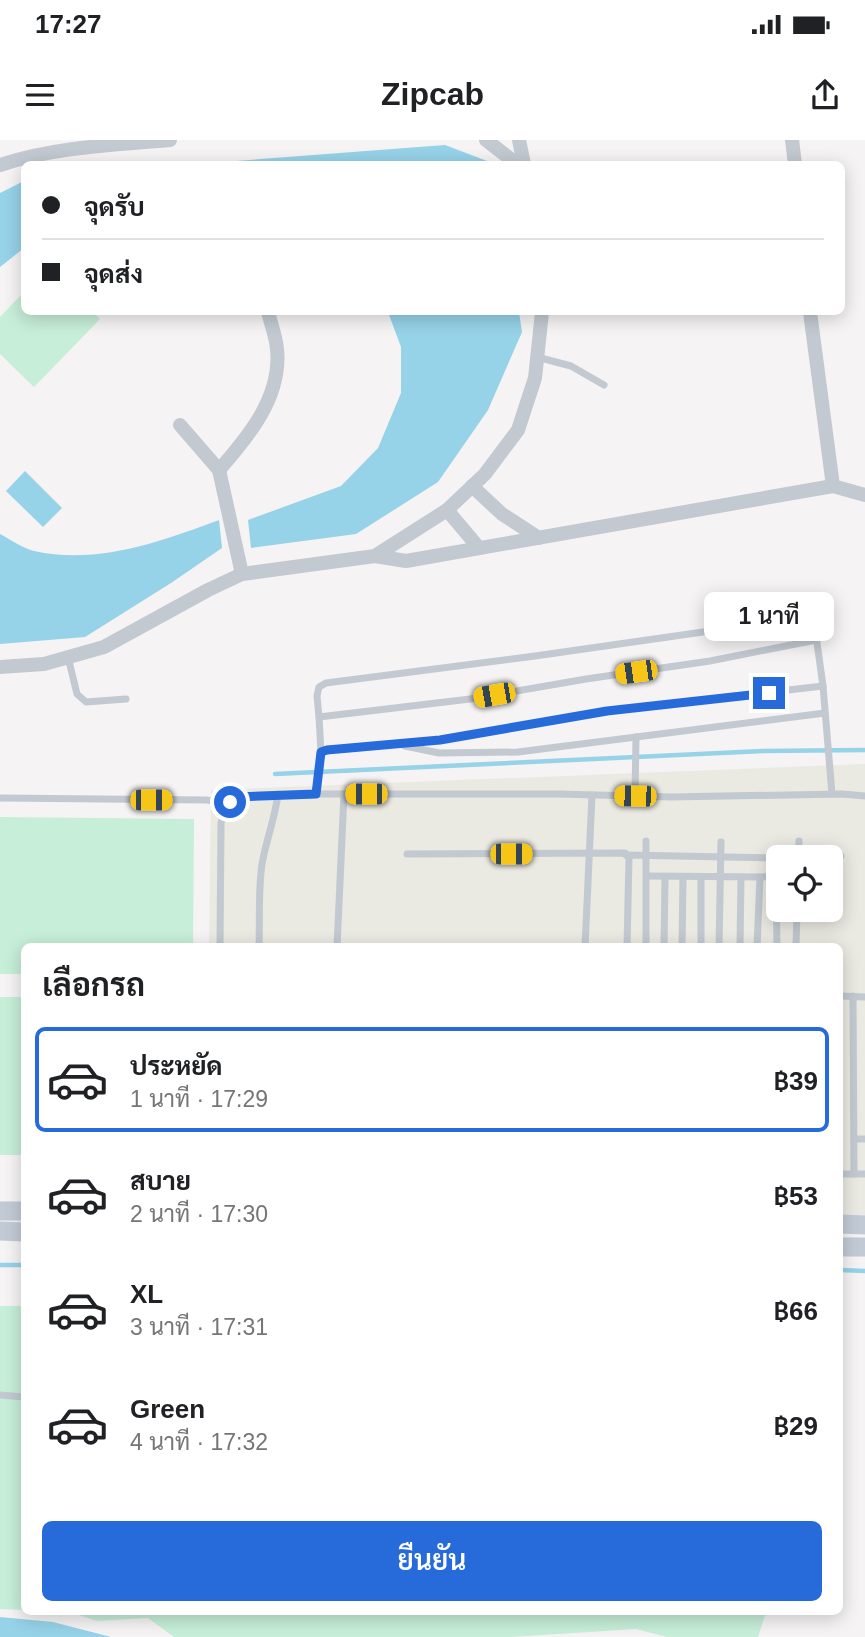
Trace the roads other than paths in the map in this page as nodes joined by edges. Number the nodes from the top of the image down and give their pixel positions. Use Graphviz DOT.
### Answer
graph roads {
  1 [pos="170,140"];
  2 [pos="486,140"];
  3 [pos="519,140"];
  4 [pos="792,140"];
  5 [pos="513,161"];
  6 [pos="523,161"];
  7 [pos="795,161"];
  8 [pos="0,165"];
  9 [pos="269,315"];
  10 [pos="542,315"];
  11 [pos="810,315"];
  12 [pos="537,358"];
  13 [pos="604,385"];
  14 [pos="180,425"];
  15 [pos="219,470"];
  16 [pos="472,486"];
  17 [pos="833,486"];
  18 [pos="865,495"];
  19 [pos="447,510"];
  20 [pos="539,538"];
  21 [pos="479,548"];
  22 [pos="375,556"];
  23 [pos="242,574"];
  24 [pos="816,640"];
  25 [pos="68,657"];
  26 [pos="0,667"];
  27 [pos="822,686"];
  28 [pos="126,699"];
  29 [pos="825,713"];
  30 [pos="319,717"];
  31 [pos="636,737"];
  32 [pos="398,744"];
  33 [pos="321,752"];
  34 [pos="278,794"];
  35 [pos="316,794"];
  36 [pos="344,794"];
  37 [pos="832,794"];
  38 [pos="592,795"];
  39 [pos="635,796"];
  40 [pos="865,796"];
  41 [pos="0,798"];
  42 [pos="230,802"];
  43 [pos="646,841"];
  44 [pos="799,841"];
  45 [pos="720,842"];
  46 [pos="799,845"];
  47 [pos="589,853"];
  48 [pos="407,854"];
  49 [pos="626,855"];
  50 [pos="646,855"];
  51 [pos="720,856"];
  52 [pos="766,858"];
  53 [pos="647,876"];
  54 [pos="683,877"];
  55 [pos="701,877"];
  56 [pos="720,877"];
  57 [pos="741,877"];
  58 [pos="760,877"];
  59 [pos="766,877"];
  60 [pos="665,878"];
  61 [pos="777,922"];
  62 [pos="797,922"];
  63 [pos="220,943"];
  64 [pos="259,943"];
  65 [pos="337,943"];
  66 [pos="585,943"];
  67 [pos="627,943"];
  68 [pos="646,943"];
  69 [pos="664,943"];
  70 [pos="682,943"];
  71 [pos="701,943"];
  72 [pos="719,943"];
  73 [pos="740,943"];
  74 [pos="757,943"];
  75 [pos="777,943"];
  76 [pos="796,943"];
  77 [pos="843,996"];
  78 [pos="853,996"];
  79 [pos="865,997"];
  80 [pos="854,1139"];
  81 [pos="865,1139"];
  82 [pos="843,1174"];
  83 [pos="854,1174"];
  84 [pos="865,1174"];
  85 [pos="0,1211"];
  86 [pos="21,1211"];
  87 [pos="843,1224"];
  88 [pos="865,1225"];
  89 [pos="0,1231"];
  90 [pos="21,1232"];
  91 [pos="843,1247"];
  92 [pos="865,1247"];
  93 [pos="0,1395"];
  94 [pos="21,1397"];
  1 -- 8 [label="street"];
  2 -- 5 [label="street"];
  3 -- 6 [label="street"];
  4 -- 7 [label="street"];
  9 -- 15 [label="street"];
  10 -- 12 [label="street"];
  11 -- 17 [label="street"];
  12 -- 13 [label="lane"];
  12 -- 16 [label="street"];
  14 -- 15 [label="street"];
  15 -- 23 [label="street"];
  16 -- 19 [label="street"];
  16 -- 20 [label="street"];
  17 -- 18 [label="street"];
  17 -- 20 [label="street"];
  19 -- 21 [label="street"];
  19 -- 22 [label="street"];
  20 -- 21 [label="street"];
  21 -- 22 [label="street"];
  22 -- 23 [label="street"];
  23 -- 25 [label="street"];
  24 -- 27 [label="lane"];
  24 -- 30 [label="lane"];
  24 -- 30 [label="lane"];
  25 -- 26 [label="street"];
  25 -- 28 [label="lane"];
  27 -- 29 [label="lane"];
  27 -- 32 [label="lane"];
  29 -- 31 [label="lane"];
  29 -- 37 [label="lane"];
  30 -- 33 [label="lane"];
  31 -- 32 [label="lane"];
  31 -- 39 [label="lane"];
  32 -- 33 [label="lane"];
  33 -- 35 [label="lane"];
  34 -- 35 [label="lane"];
  34 -- 42 [label="lane"];
  34 -- 64 [label="lane"];
  35 -- 36 [label="lane"];
  36 -- 38 [label="lane"];
  36 -- 65 [label="lane"];
  37 -- 39 [label="lane"];
  37 -- 40 [label="lane"];
  38 -- 39 [label="lane"];
  38 -- 47 [label="lane"];
  41 -- 42 [label="lane"];
  42 -- 63 [label="lane"];
  43 -- 50 [label="lane"];
  44 -- 46 [label="lane"];
  45 -- 51 [label="lane"];
  47 -- 48 [label="lane"];
  47 -- 49 [label="lane"];
  47 -- 66 [label="lane"];
  49 -- 50 [label="lane"];
  49 -- 67 [label="lane"];
  50 -- 51 [label="lane"];
  50 -- 53 [label="lane"];
  51 -- 52 [label="lane"];
  51 -- 56 [label="lane"];
  53 -- 60 [label="lane"];
  53 -- 68 [label="lane"];
  54 -- 55 [label="lane"];
  54 -- 60 [label="lane"];
  54 -- 70 [label="lane"];
  55 -- 56 [label="lane"];
  55 -- 71 [label="lane"];
  56 -- 57 [label="lane"];
  56 -- 72 [label="lane"];
  57 -- 58 [label="lane"];
  57 -- 73 [label="lane"];
  58 -- 59 [label="lane"];
  58 -- 74 [label="lane"];
  60 -- 69 [label="lane"];
  61 -- 75 [label="lane"];
  62 -- 76 [label="lane"];
  77 -- 78 [label="lane"];
  78 -- 79 [label="lane"];
  78 -- 80 [label="lane"];
  80 -- 81 [label="lane"];
  80 -- 83 [label="lane"];
  82 -- 83 [label="lane"];
  83 -- 84 [label="lane"];
  85 -- 86 [label="main road"];
  87 -- 88 [label="main road"];
  89 -- 90 [label="main road"];
  91 -- 92 [label="main road"];
  93 -- 94 [label="lane"];
}
